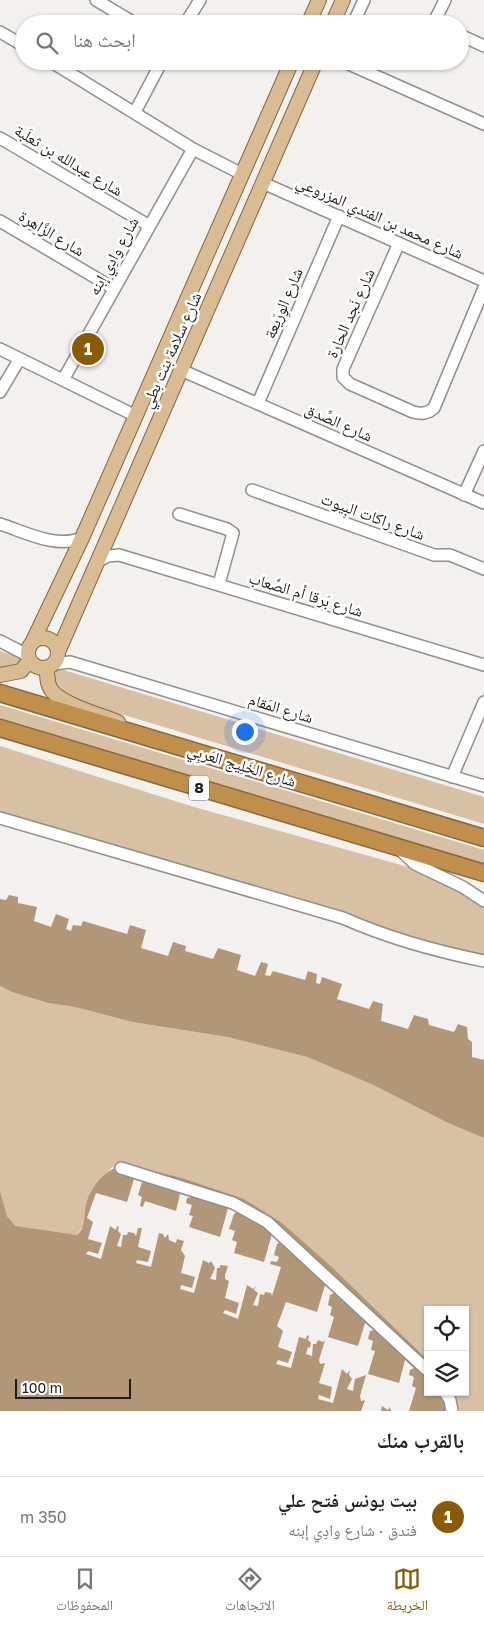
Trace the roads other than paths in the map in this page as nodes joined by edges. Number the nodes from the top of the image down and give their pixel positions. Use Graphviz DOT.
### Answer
graph roads {
  1 [pos="96,0"];
  2 [pos="200,0"];
  3 [pos="319,0"];
  4 [pos="343,0"];
  5 [pos="364,0"];
  6 [pos="445,0"];
  7 [pos="121,15"];
  8 [pos="191,15"];
  9 [pos="312,15"];
  10 [pos="336,15"];
  11 [pos="358,15"];
  12 [pos="438,15"];
  13 [pos="0,32"];
  14 [pos="469,39"];
  15 [pos="15,41"];
  16 [pos="484,46"];
  17 [pos="65,70"];
  18 [pos="157,70"];
  19 [pos="288,70"];
  20 [pos="312,70"];
  21 [pos="362,70"];
  22 [pos="135,112"];
  23 [pos="484,124"];
  24 [pos="0,138"];
  25 [pos="194,149"];
  26 [pos="242,174"];
  27 [pos="263,182"];
  28 [pos="339,216"];
  29 [pos="0,221"];
  30 [pos="148,225"];
  31 [pos="399,243"];
  32 [pos="201,268"];
  33 [pos="221,278"];
  34 [pos="484,281"];
  35 [pos="113,288"];
  36 [pos="484,288"];
  37 [pos="0,349"];
  38 [pos="19,360"];
  39 [pos="181,370"];
  40 [pos="63,380"];
  41 [pos="0,392"];
  42 [pos="258,403"];
  43 [pos="136,416"];
  44 [pos="484,451"];
  45 [pos="252,490"];
  46 [pos="464,495"];
  47 [pos="484,503"];
  48 [pos="179,514"];
  49 [pos="0,524"];
  50 [pos="82,538"];
  51 [pos="108,539"];
  52 [pos="50,540"];
  53 [pos="118,555"];
  54 [pos="98,561"];
  55 [pos="70,564"];
  56 [pos="484,569"];
  57 [pos="219,584"];
  58 [pos="51,606"];
  59 [pos="73,617"];
  60 [pos="3,642"];
  61 [pos="30,650"];
  62 [pos="57,660"];
  63 [pos="484,665"];
  64 [pos="0,675"];
  65 [pos="0,693"];
  66 [pos="484,702"];
  67 [pos="0,728"];
  68 [pos="137,734"];
  69 [pos="452,776"];
  70 [pos="484,786"];
  71 [pos="0,818"];
  72 [pos="484,838"];
  73 [pos="398,848"];
  74 [pos="484,873"];
  75 [pos="484,901"];
  76 [pos="484,961"];
  77 [pos="120,1168"];
  78 [pos="424,1367"];
  79 [pos="448,1396"];
  80 [pos="452,1411"];
  1 -- 7 [label="street"];
  2 -- 8 [label="street"];
  3 -- 9 [label="main road"];
  4 -- 10 [label="main road"];
  5 -- 11 [label="street"];
  6 -- 12 [label="street"];
  13 -- 15 [label="street"];
  14 -- 16 [label="street"];
  17 -- 22 [label="street"];
  18 -- 22 [label="street"];
  19 -- 26 [label="main road, شارع سلامة بنت بطي"];
  20 -- 27 [label="main road, شارع سلامة بنت بطي"];
  21 -- 23 [label="street"];
  22 -- 25 [label="street"];
  24 -- 30 [label="street, شارع عبدالله بن ثعلَبة"];
  25 -- 26 [label="street"];
  25 -- 30 [label="street, شارع وادِي إبنه"];
  26 -- 32 [label="main road, شارع سلامة بنت بطي"];
  27 -- 28 [label="street, شارع محمد بن الفندي المزروعي"];
  27 -- 33 [label="main road, شارع سلامة بنت بطي"];
  28 -- 31 [label="street, شارع محمد بن الفندي المزروعي"];
  28 -- 42 [label="street, شارع الوِرَيعة"];
  29 -- 35 [label="street, شارع الزَّاهِرة"];
  30 -- 35 [label="street, شارع وادِي إبنه"];
  31 -- 34 [label="street, شارع محمد بن الفندي المزروعي"];
  31 -- 36 [label="street, شارع نَجد الحارة"];
  32 -- 33 [label="main road"];
  32 -- 43 [label="main road, شارع سلامة بنت بطي"];
  33 -- 39 [label="main road, شارع سلامة بنت بطي"];
  35 -- 40 [label="street, شارع وادِي إبنه"];
  37 -- 38 [label="street"];
  38 -- 40 [label="street"];
  38 -- 41 [label="street"];
  39 -- 42 [label="street, شارع الصِّدق"];
  39 -- 51 [label="main road, شارع سلامة بنت بطي"];
  40 -- 43 [label="street"];
  42 -- 46 [label="street, شارع الصِّدق"];
  43 -- 50 [label="main road, شارع سلامة بنت بطي"];
  44 -- 46 [label="street"];
  45 -- 56 [label="street, شارع راكات البِيوت"];
  46 -- 47 [label="street, شارع الصِّدق"];
  48 -- 57 [label="street"];
  49 -- 52 [label="street"];
  50 -- 52 [label="street"];
  50 -- 55 [label="main road, شارع سلامة بنت بطي"];
  51 -- 53 [label="street"];
  51 -- 54 [label="main road, شارع سلامة بنت بطي"];
  52 -- 55 [label="street"];
  53 -- 54 [label="street"];
  53 -- 57 [label="street, شارع بَرقا أم الصَّعاب"];
  54 -- 59 [label="main road, شارع سلامة بنت بطي"];
  55 -- 58 [label="main road, شارع سلامة بنت بطي"];
  57 -- 63 [label="street, شارع بَرقا أم الصَّعاب"];
  58 -- 59 [label="main road"];
  58 -- 61 [label="main road, شارع سلامة بنت بطي"];
  59 -- 62 [label="main road, شارع سلامة بنت بطي"];
  60 -- 61 [label="street"];
  61 -- 62 [label="main road"];
  61 -- 62 [label="main road"];
  61 -- 64 [label="main road"];
  62 -- 68 [label="main road"];
  62 -- 69 [label="street, شارع المَقام"];
  65 -- 68 [label="highway, شارع الخَلِيج العَربِي / 8"];
  66 -- 69 [label="street"];
  67 -- 73 [label="highway, شارع الخَلِيج العَربِي / 8"];
  68 -- 72 [label="highway, شارع الخَلِيج العَربِي / 8"];
  69 -- 70 [label="street, شارع المَقام"];
  71 -- 76 [label="street"];
  73 -- 74 [label="highway, شارع الخَلِيج العَربِي / 8"];
  73 -- 75 [label="street"];
  77 -- 78 [label="street"];
  79 -- 80 [label="street"];
}
